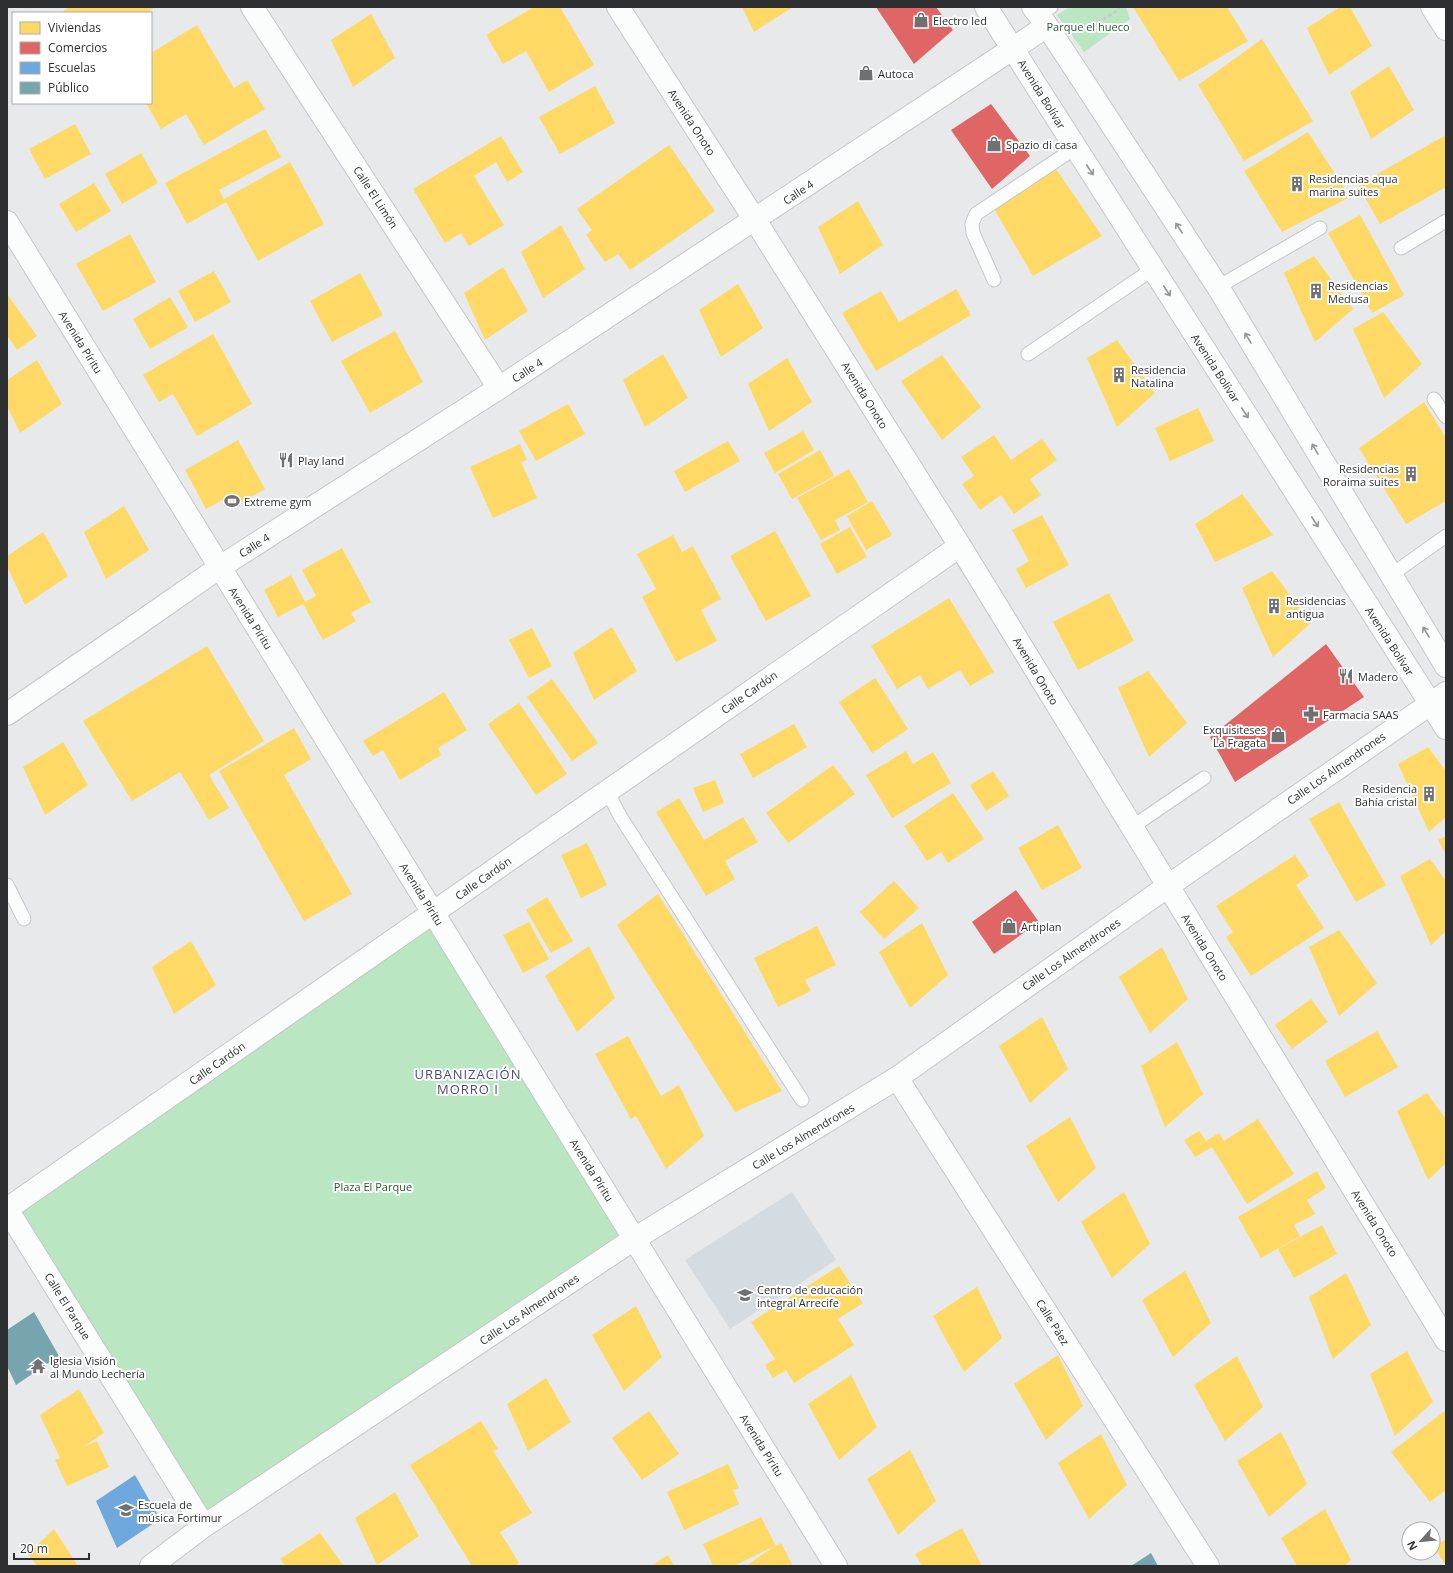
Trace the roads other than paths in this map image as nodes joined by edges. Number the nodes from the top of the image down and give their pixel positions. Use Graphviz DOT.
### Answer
graph roads {
  1 [pos="252,7"];
  2 [pos="618,7"];
  3 [pos="986,7"];
  4 [pos="1432,7"];
  5 [pos="1042,14"];
  6 [pos="1446,29"];
  7 [pos="1013,49"];
  8 [pos="1076,148"];
  9 [pos="755,220"];
  10 [pos="1446,221"];
  11 [pos="7,222"];
  12 [pos="1320,228"];
  13 [pos="1401,248"];
  14 [pos="1153,269"];
  15 [pos="994,280"];
  16 [pos="1218,287"];
  17 [pos="1028,354"];
  18 [pos="499,388"];
  19 [pos="1434,399"];
  20 [pos="1446,417"];
  21 [pos="1446,536"];
  22 [pos="960,546"];
  23 [pos="220,567"];
  24 [pos="1391,575"];
  25 [pos="1446,666"];
  26 [pos="1438,698"];
  27 [pos="7,714"];
  28 [pos="1446,728"];
  29 [pos="1204,778"];
  30 [pos="607,791"];
  31 [pos="1132,827"];
  32 [pos="7,885"];
  33 [pos="1168,886"];
  34 [pos="433,913"];
  35 [pos="24,919"];
  36 [pos="898,1078"];
  37 [pos="802,1100"];
  38 [pos="7,1209"];
  39 [pos="634,1239"];
  40 [pos="1446,1340"];
  41 [pos="204,1526"];
  42 [pos="151,1566"];
  43 [pos="836,1566"];
  44 [pos="1208,1566"];
  1 -- 18 [label="street, Calle El Limón"];
  2 -- 9 [label="street, Avenida Onoto"];
  3 -- 7 [label="street, Avenida Bolívar"];
  4 -- 6 [label="street"];
  5 -- 7 [label="street, Calle 4"];
  16 -- 5 [label="street, one-way"];
  7 -- 8 [label="street, Avenida Bolívar"];
  7 -- 9 [label="street, Calle 4"];
  8 -- 14 [label="street, Avenida Bolívar, one-way"];
  8 -- 15 [label="lane"];
  9 -- 18 [label="street, Calle 4"];
  9 -- 22 [label="street, Avenida Onoto"];
  10 -- 13 [label="lane"];
  11 -- 23 [label="street, Avenida Píritu"];
  12 -- 16 [label="lane"];
  14 -- 17 [label="lane"];
  14 -- 26 [label="street, Avenida Bolívar, one-way"];
  24 -- 16 [label="street, one-way"];
  18 -- 23 [label="street, Calle 4"];
  19 -- 20 [label="lane"];
  21 -- 24 [label="lane"];
  22 -- 30 [label="street, Calle Cardón"];
  22 -- 31 [label="street, Avenida Onoto"];
  23 -- 27 [label="street, Calle 4"];
  23 -- 34 [label="street, Avenida Píritu"];
  25 -- 24 [label="street, one-way"];
  26 -- 28 [label="street, Avenida Bolívar"];
  26 -- 33 [label="street, Calle Los Almendrones"];
  29 -- 31 [label="lane"];
  30 -- 34 [label="street, Calle Cardón"];
  30 -- 37 [label="lane"];
  31 -- 33 [label="street, Avenida Onoto"];
  32 -- 35 [label="lane"];
  33 -- 36 [label="street, Calle Los Almendrones"];
  33 -- 40 [label="street, Avenida Onoto"];
  34 -- 38 [label="street, Calle Cardón"];
  34 -- 39 [label="street, Avenida Píritu"];
  36 -- 39 [label="street, Calle Los Almendrones"];
  36 -- 44 [label="street, Calle Páez"];
  38 -- 41 [label="street, Calle El Parque"];
  39 -- 41 [label="street, Calle Los Almendrones"];
  39 -- 43 [label="street, Avenida Píritu"];
  41 -- 42 [label="street, Calle Los Almendrones"];
}
